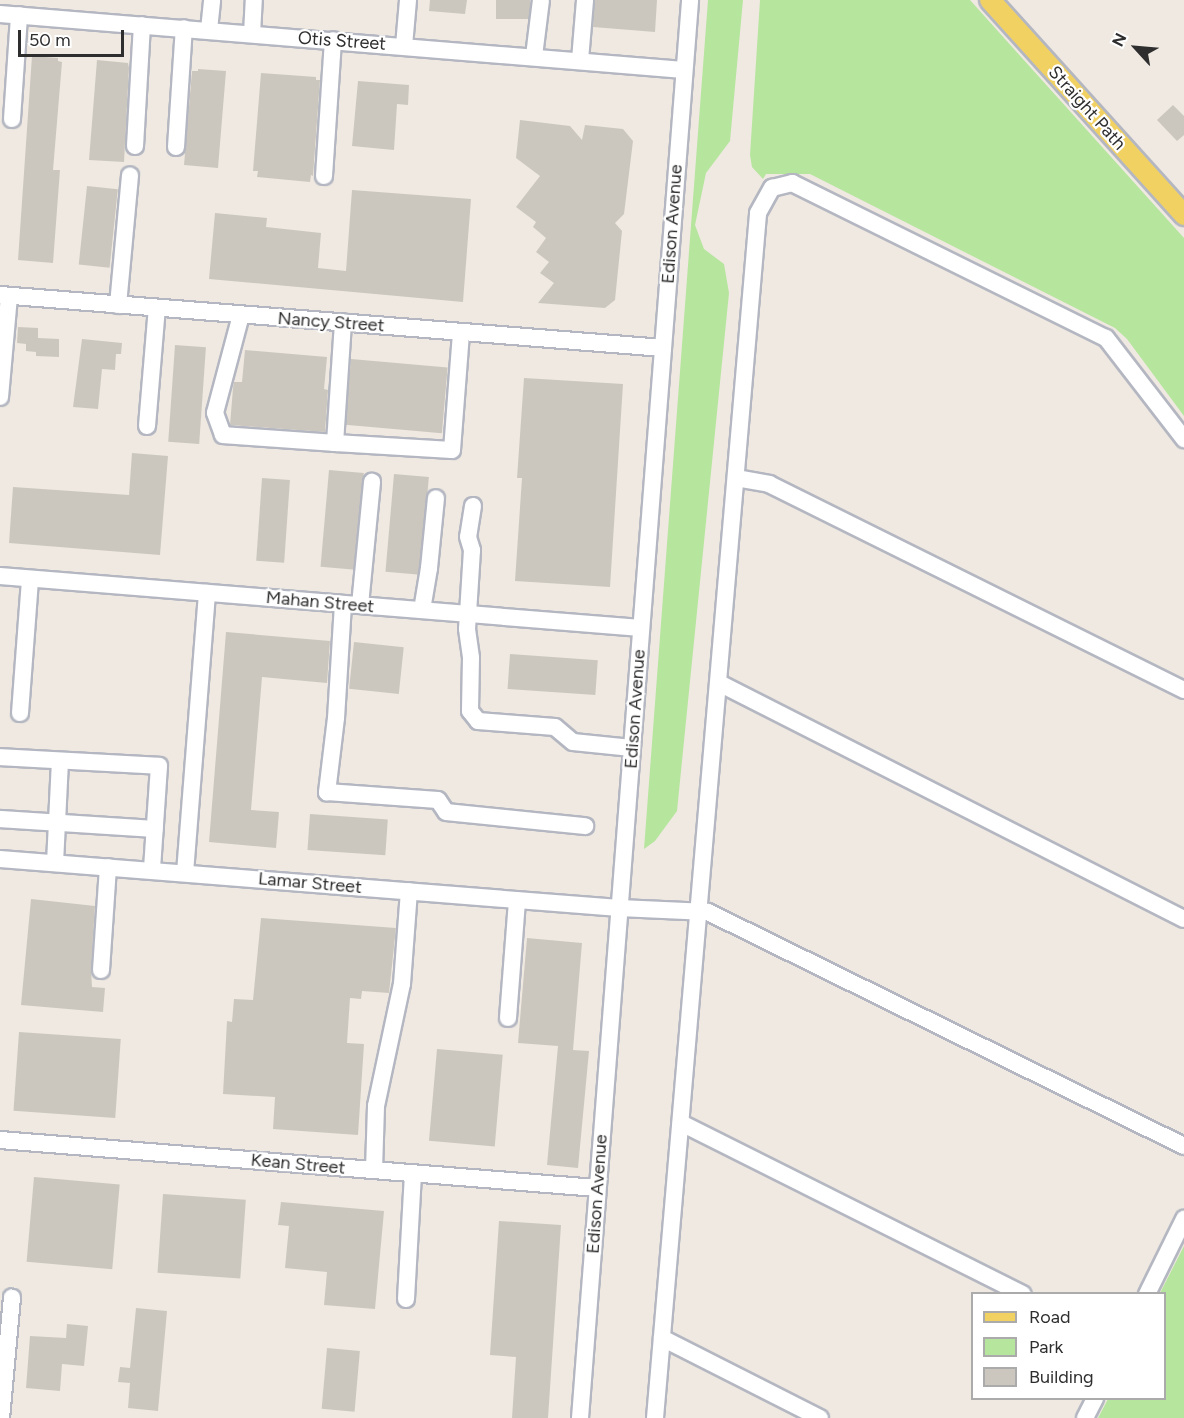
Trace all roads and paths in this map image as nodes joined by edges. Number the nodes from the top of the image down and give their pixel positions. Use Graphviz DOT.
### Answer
graph roads {
  1 [pos="212,0"];
  2 [pos="254,0"];
  3 [pos="408,0"];
  4 [pos="541,0"];
  5 [pos="585,0"];
  6 [pos="690,0"];
  7 [pos="990,0"];
  8 [pos="0,14"];
  9 [pos="19,15"];
  10 [pos="142,25"];
  11 [pos="184,28"];
  12 [pos="209,30"];
  13 [pos="252,34"];
  14 [pos="333,40"];
  15 [pos="404,46"];
  16 [pos="534,56"];
  17 [pos="580,60"];
  18 [pos="684,70"];
  19 [pos="12,119"];
  20 [pos="135,146"];
  21 [pos="176,147"];
  22 [pos="130,176"];
  23 [pos="324,176"];
  24 [pos="1184,215"];
  25 [pos="4,296"];
  26 [pos="118,305"];
  27 [pos="157,308"];
  28 [pos="241,315"];
  29 [pos="343,322"];
  30 [pos="460,332"];
  31 [pos="663,348"];
  32 [pos="0,397"];
  33 [pos="147,426"];
  34 [pos="1184,439"];
  35 [pos="334,443"];
  36 [pos="736,478"];
  37 [pos="372,482"];
  38 [pos="436,498"];
  39 [pos="473,506"];
  40 [pos="0,576"];
  41 [pos="30,579"];
  42 [pos="207,593"];
  43 [pos="352,605"];
  44 [pos="422,610"];
  45 [pos="468,613"];
  46 [pos="641,628"];
  47 [pos="719,683"];
  48 [pos="1184,690"];
  49 [pos="20,713"];
  50 [pos="632,748"];
  51 [pos="0,757"];
  52 [pos="60,761"];
  53 [pos="0,819"];
  54 [pos="56,823"];
  55 [pos="585,826"];
  56 [pos="155,829"];
  57 [pos="0,859"];
  58 [pos="55,863"];
  59 [pos="108,867"];
  60 [pos="152,870"];
  61 [pos="185,873"];
  62 [pos="409,891"];
  63 [pos="517,900"];
  64 [pos="619,908"];
  65 [pos="699,912"];
  66 [pos="1184,919"];
  67 [pos="101,970"];
  68 [pos="508,1018"];
  69 [pos="681,1123"];
  70 [pos="0,1140"];
  71 [pos="1184,1146"];
  72 [pos="374,1170"];
  73 [pos="413,1173"];
  74 [pos="597,1188"];
  75 [pos="1184,1219"];
  76 [pos="1021,1292"];
  77 [pos="1148,1292"];
  78 [pos="12,1297"];
  79 [pos="406,1299"];
  80 [pos="662,1338"];
  81 [pos="1094,1400"];
  82 [pos="1,1418"];
  83 [pos="579,1418"];
  84 [pos="655,1418"];
  85 [pos="820,1418"];
  86 [pos="1085,1418"];
  1 -- 12 [label="street"];
  2 -- 13 [label="street"];
  3 -- 15 [label="street"];
  4 -- 16 [label="street"];
  5 -- 17 [label="street"];
  6 -- 18 [label="street, Edison Avenue"];
  7 -- 24 [label="main road, Straight Path"];
  8 -- 9 [label="street, Otis Street"];
  9 -- 10 [label="street, Otis Street"];
  9 -- 19 [label="street"];
  10 -- 11 [label="street, Otis Street"];
  10 -- 20 [label="street"];
  11 -- 12 [label="street, Otis Street"];
  11 -- 21 [label="street"];
  12 -- 13 [label="street, Otis Street"];
  13 -- 14 [label="street, Otis Street"];
  14 -- 15 [label="street, Otis Street"];
  14 -- 23 [label="street"];
  15 -- 16 [label="street, Otis Street"];
  16 -- 17 [label="street, Otis Street"];
  17 -- 18 [label="street, Otis Street"];
  18 -- 31 [label="street, Edison Avenue"];
  22 -- 26 [label="street"];
  25 -- 26 [label="street, Nancy Street"];
  25 -- 32 [label="street"];
  26 -- 27 [label="street, Nancy Street"];
  27 -- 28 [label="street, Nancy Street"];
  27 -- 33 [label="street"];
  28 -- 29 [label="street, Nancy Street"];
  28 -- 35 [label="street"];
  29 -- 30 [label="street, Nancy Street"];
  29 -- 35 [label="street"];
  30 -- 31 [label="street, Nancy Street"];
  30 -- 35 [label="street"];
  31 -- 46 [label="street, Edison Avenue"];
  34 -- 36 [label="street"];
  36 -- 47 [label="street"];
  36 -- 48 [label="street"];
  37 -- 43 [label="street"];
  38 -- 44 [label="street"];
  39 -- 45 [label="street"];
  40 -- 41 [label="street, Mahan Street"];
  41 -- 42 [label="street, Mahan Street"];
  41 -- 49 [label="street"];
  42 -- 43 [label="street, Mahan Street"];
  42 -- 61 [label="street"];
  43 -- 44 [label="street, Mahan Street"];
  43 -- 55 [label="street"];
  44 -- 45 [label="street, Mahan Street"];
  45 -- 46 [label="street, Mahan Street"];
  45 -- 50 [label="street"];
  46 -- 50 [label="street, Edison Avenue"];
  47 -- 65 [label="street"];
  47 -- 66 [label="street"];
  50 -- 64 [label="street, Edison Avenue"];
  51 -- 52 [label="street"];
  52 -- 54 [label="street"];
  52 -- 56 [label="street"];
  53 -- 54 [label="street"];
  54 -- 56 [label="street"];
  54 -- 58 [label="street"];
  56 -- 60 [label="street"];
  57 -- 58 [label="street, Lamar Street"];
  58 -- 59 [label="street, Lamar Street"];
  59 -- 60 [label="street, Lamar Street"];
  59 -- 67 [label="street"];
  60 -- 61 [label="street, Lamar Street"];
  61 -- 62 [label="street, Lamar Street"];
  62 -- 63 [label="street, Lamar Street"];
  62 -- 72 [label="street"];
  63 -- 64 [label="street, Lamar Street"];
  63 -- 68 [label="street"];
  64 -- 65 [label="street, Lamar Street"];
  64 -- 74 [label="street, Edison Avenue"];
  65 -- 69 [label="street"];
  65 -- 71 [label="street, Lamar Street"];
  69 -- 76 [label="street"];
  69 -- 80 [label="street"];
  70 -- 72 [label="street, Kean Street"];
  72 -- 73 [label="street, Kean Street"];
  73 -- 74 [label="street, Kean Street"];
  73 -- 79 [label="street"];
  74 -- 83 [label="street, Edison Avenue"];
  75 -- 77 [label="street"];
  78 -- 82 [label="street"];
  80 -- 84 [label="street"];
  80 -- 85 [label="street"];
  81 -- 86 [label="street"];
}
